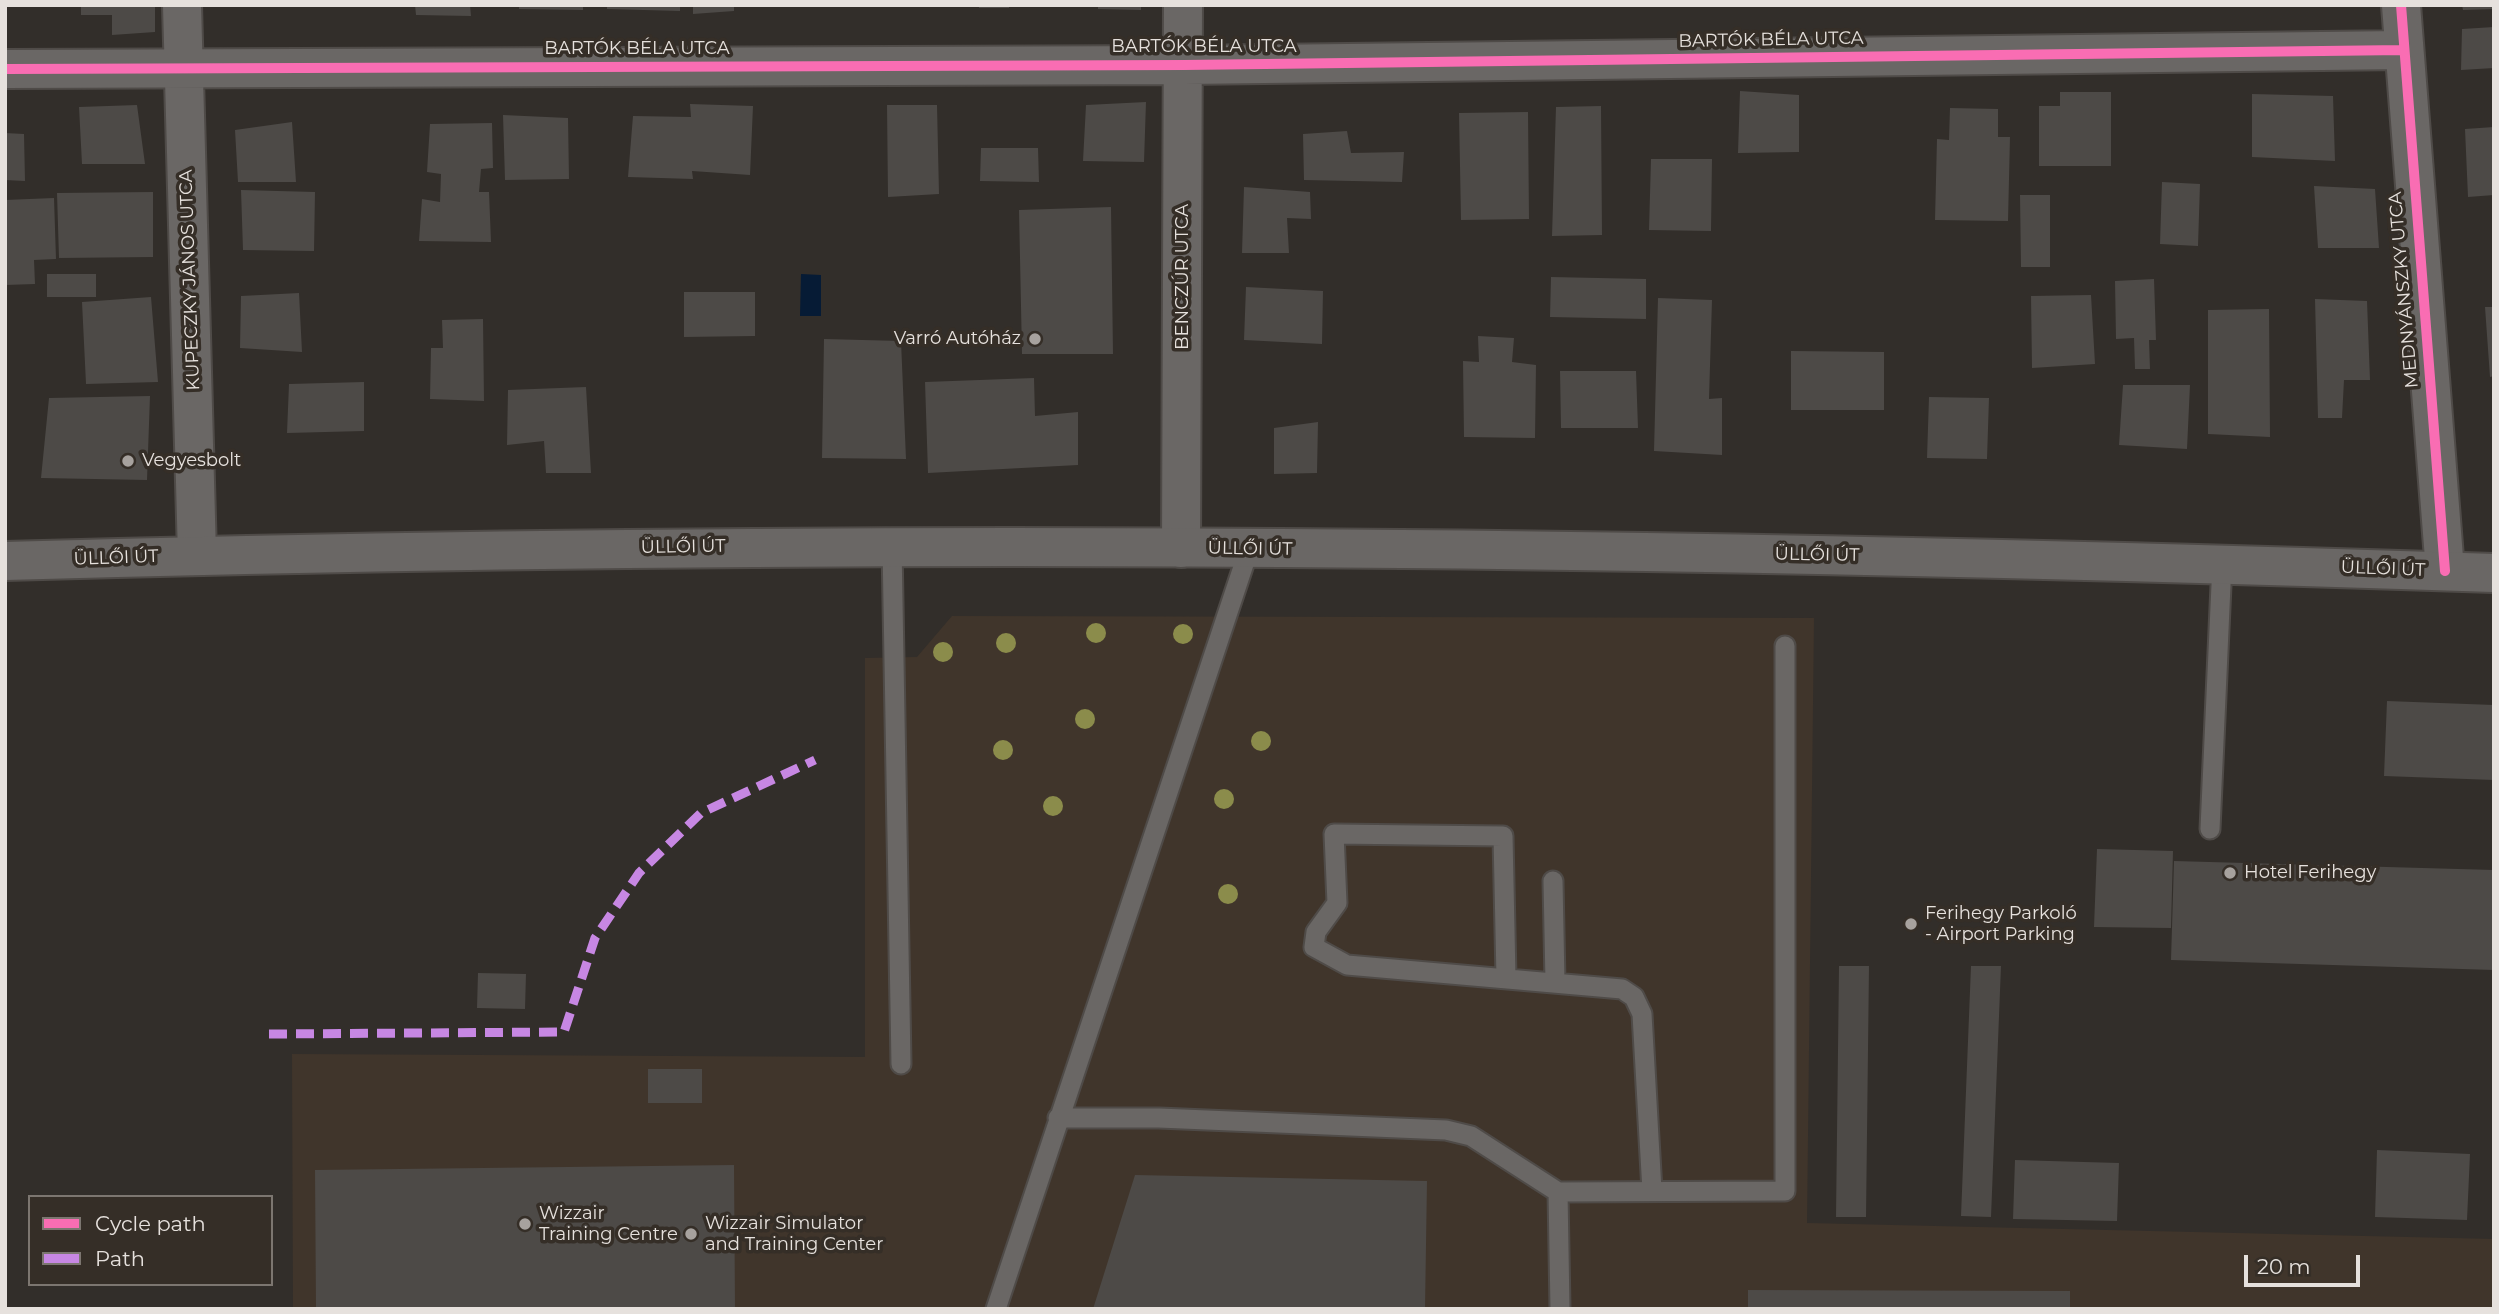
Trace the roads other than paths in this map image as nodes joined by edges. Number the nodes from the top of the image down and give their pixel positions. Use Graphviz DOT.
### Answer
graph roads {
  1 [pos="182,5"];
  2 [pos="1183,5"];
  3 [pos="2401,5"];
  4 [pos="2403,50"];
  5 [pos="1184,65"];
  6 [pos="184,67"];
  7 [pos="5,69"];
  8 [pos="892,545"];
  9 [pos="1181,548"];
  10 [pos="1249,549"];
  11 [pos="197,555"];
  12 [pos="5,561"];
  13 [pos="2222,563"];
  14 [pos="2445,571"];
  15 [pos="2494,573"];
  16 [pos="1786,646"];
  17 [pos="2210,829"];
  18 [pos="1553,881"];
  19 [pos="1506,978"];
  20 [pos="1555,982"];
  21 [pos="901,1064"];
  22 [pos="1058,1118"];
  23 [pos="1652,1191"];
  24 [pos="1558,1192"];
  25 [pos="996,1309"];
  26 [pos="1560,1309"];
  1 -- 6 [label="street, KUPECZKY JÁNOS UTCA"];
  2 -- 5 [label="street, BENCZÚR UTCA"];
  3 -- 4 [label="street, MEDNYÁNSZKY UTCA"];
  4 -- 5 [label="street, BARTÓK BÉLA UTCA"];
  4 -- 14 [label="street, MEDNYÁNSZKY UTCA"];
  5 -- 6 [label="street, BARTÓK BÉLA UTCA"];
  5 -- 9 [label="street, BENCZÚR UTCA"];
  6 -- 7 [label="street, BARTÓK BÉLA UTCA"];
  6 -- 11 [label="street, KUPECZKY JÁNOS UTCA"];
  8 -- 9 [label="street, ÜLLŐI ÚT"];
  8 -- 11 [label="street, ÜLLŐI ÚT"];
  8 -- 21 [label="lane"];
  9 -- 10 [label="street, ÜLLŐI ÚT"];
  10 -- 13 [label="street, ÜLLŐI ÚT"];
  10 -- 22 [label="lane"];
  11 -- 12 [label="street, ÜLLŐI ÚT"];
  13 -- 14 [label="street, ÜLLŐI ÚT"];
  13 -- 17 [label="lane"];
  14 -- 15 [label="street, ÜLLŐI ÚT"];
  16 -- 23 [label="lane"];
  18 -- 20 [label="lane"];
  19 -- 19 [label="lane"];
  19 -- 20 [label="lane"];
  20 -- 23 [label="lane"];
  22 -- 24 [label="lane"];
  22 -- 25 [label="lane"];
  23 -- 24 [label="lane"];
  24 -- 26 [label="lane"];
}
